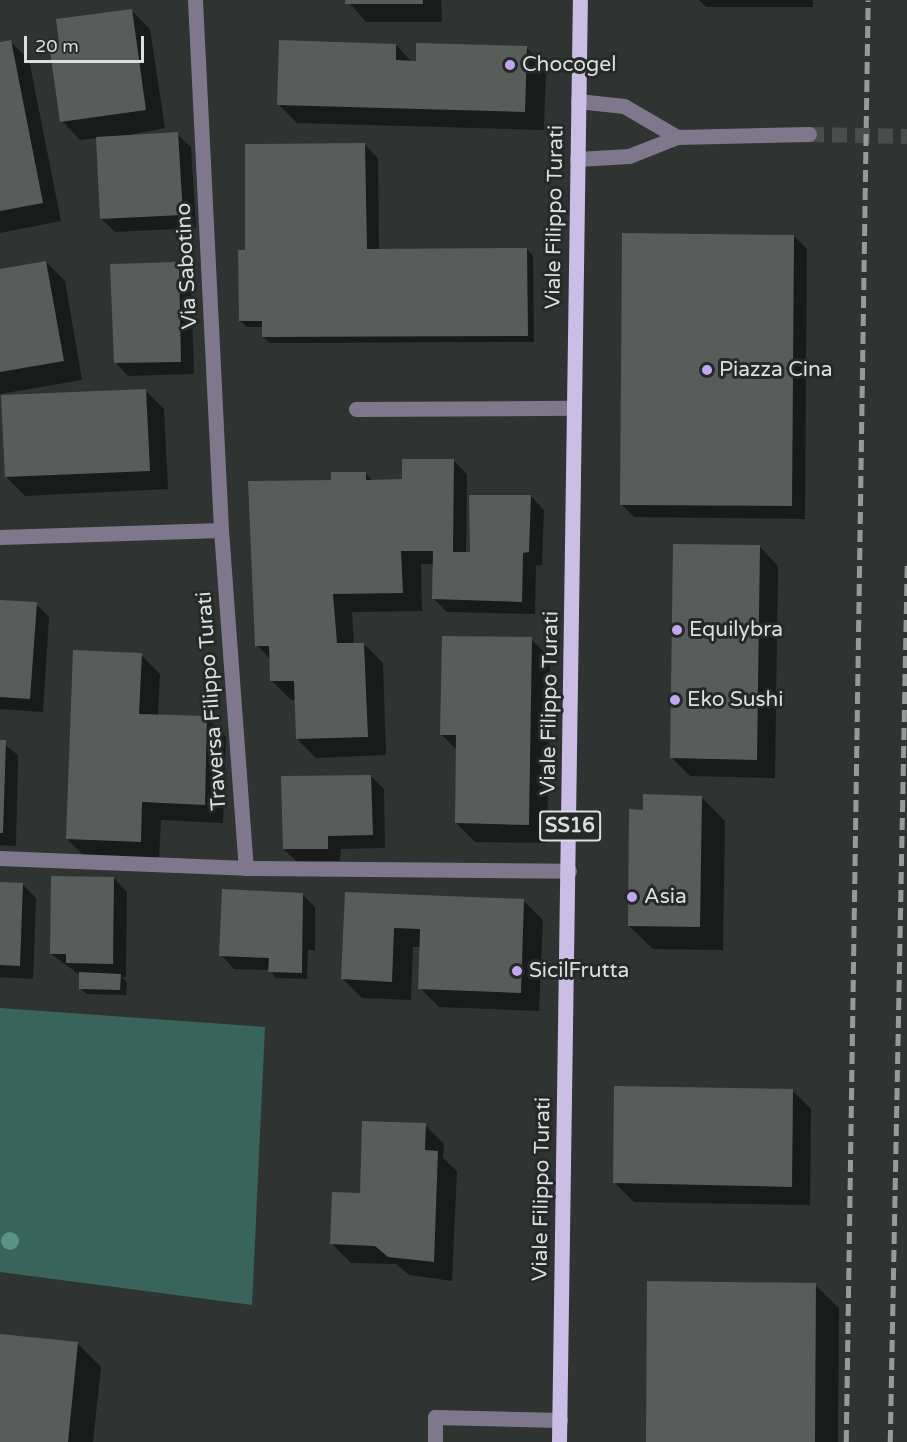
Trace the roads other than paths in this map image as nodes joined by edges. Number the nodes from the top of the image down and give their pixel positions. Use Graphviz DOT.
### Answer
graph roads {
  1 [pos="195,0"];
  2 [pos="579,0"];
  3 [pos="578,101"];
  4 [pos="809,134"];
  5 [pos="677,137"];
  6 [pos="577,159"];
  7 [pos="574,408"];
  8 [pos="356,410"];
  9 [pos="221,530"];
  10 [pos="0,537"];
  11 [pos="0,858"];
  12 [pos="246,868"];
  13 [pos="569,872"];
  14 [pos="560,1420"];
  15 [pos="435,1442"];
  16 [pos="559,1442"];
  1 -- 9 [label="street, Via Sabotino"];
  2 -- 3 [label="main road, Viale Filippo Turati / SS16"];
  3 -- 5 [label="street"];
  3 -- 6 [label="main road, Viale Filippo Turati / SS16"];
  4 -- 5 [label="street"];
  5 -- 6 [label="street"];
  6 -- 7 [label="main road, Viale Filippo Turati / SS16"];
  7 -- 8 [label="street"];
  7 -- 13 [label="main road, Viale Filippo Turati / SS16"];
  9 -- 10 [label="street"];
  9 -- 12 [label="street, Traversa Filippo Turati"];
  11 -- 12 [label="street"];
  12 -- 13 [label="street"];
  13 -- 14 [label="main road, Viale Filippo Turati / SS16"];
  14 -- 15 [label="street"];
  14 -- 16 [label="main road, Viale Filippo Turati / SS16"];
}
